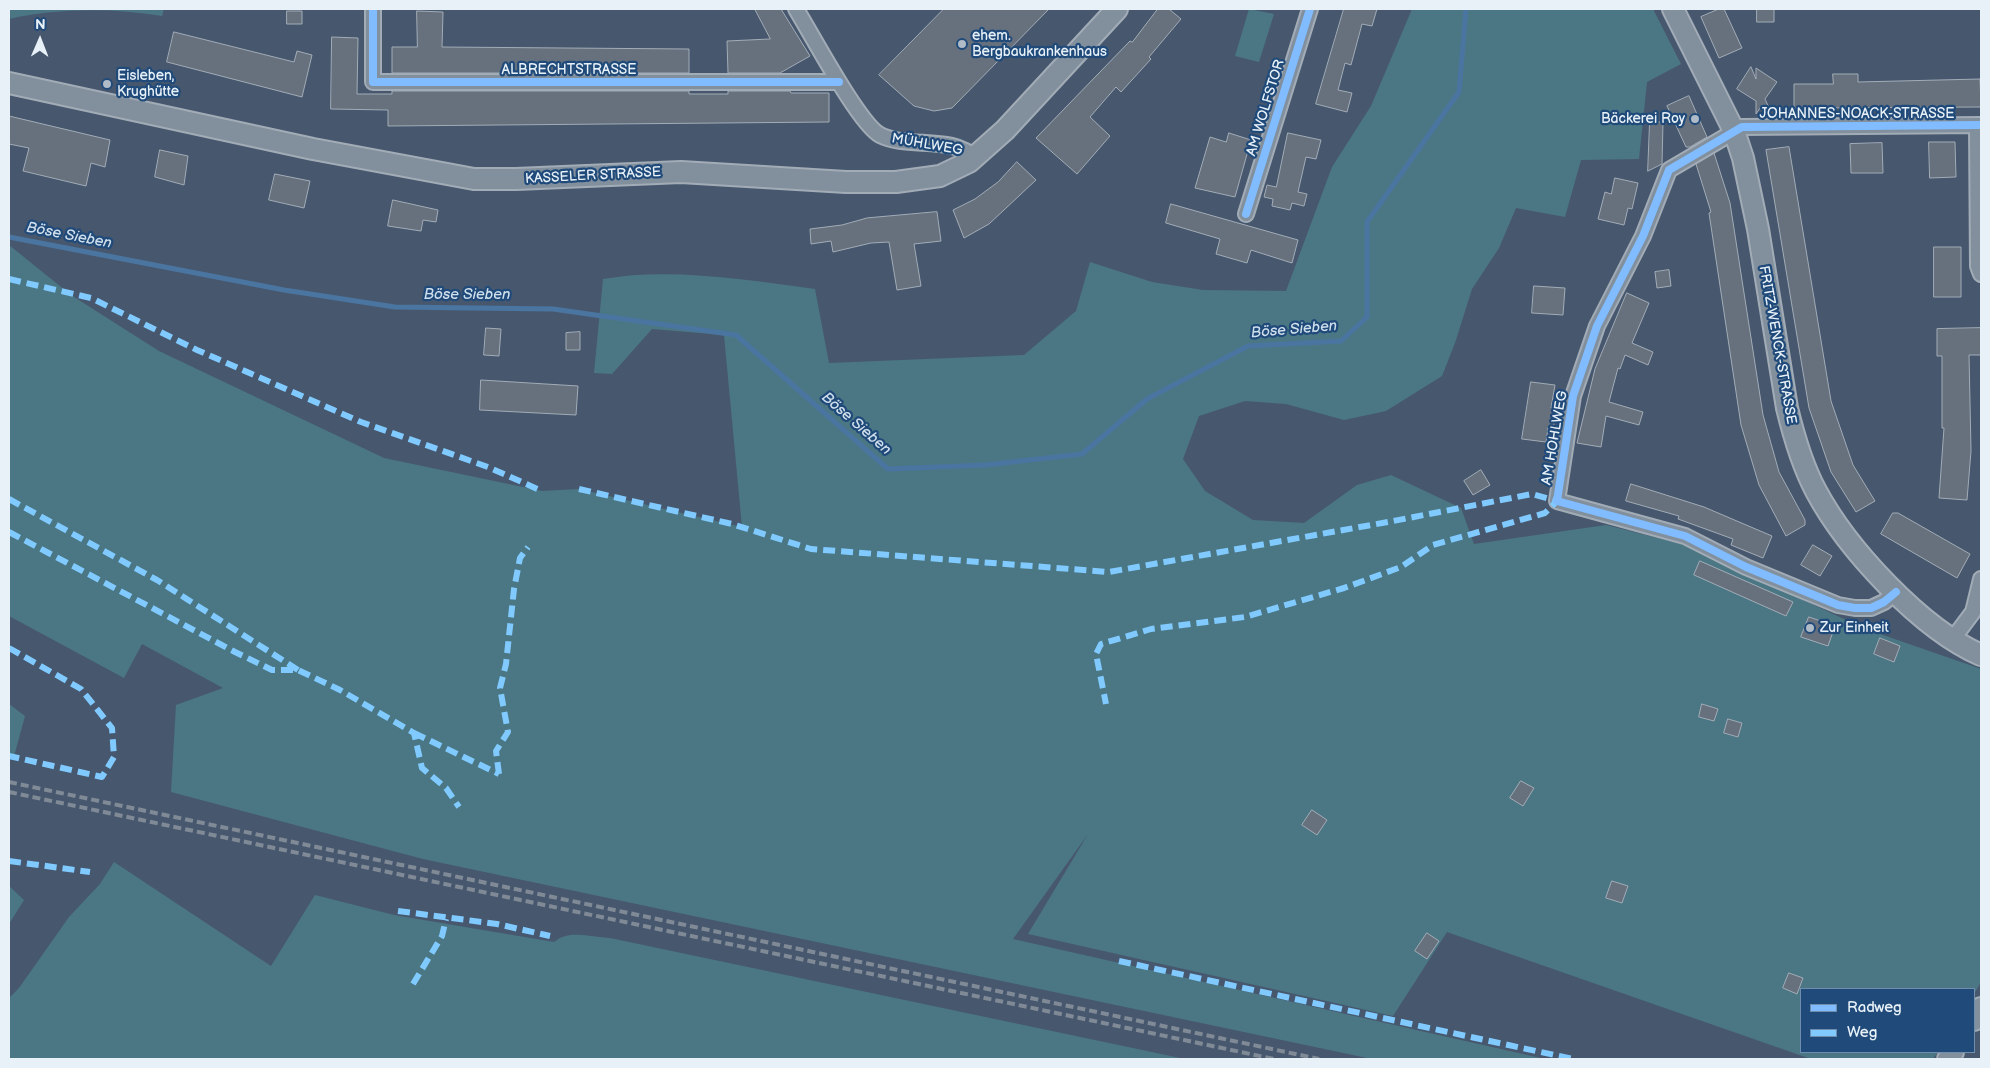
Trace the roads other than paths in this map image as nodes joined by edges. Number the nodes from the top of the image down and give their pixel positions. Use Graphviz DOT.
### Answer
graph roads {
  1 [pos="373,9"];
  2 [pos="796,9"];
  3 [pos="1117,9"];
  4 [pos="1310,9"];
  5 [pos="1673,9"];
  6 [pos="839,82"];
  7 [pos="9,83"];
  8 [pos="1979,125"];
  9 [pos="1734,131"];
  10 [pos="974,158"];
  11 [pos="1246,214"];
  12 [pos="1981,274"];
  13 [pos="1981,579"];
  14 [pos="1896,592"];
  15 [pos="1952,640"];
  16 [pos="1981,655"];
  1 -- 6 [label="street, ALBRECHTSTRASSE"];
  2 -- 6 [label="street, MÜHLWEG"];
  3 -- 10 [label="main road, KASSELER STRASSE"];
  4 -- 11 [label="street, AM WOLFSTOR"];
  5 -- 9 [label="main road, FRITZ-WENCK-STRASSE"];
  6 -- 10 [label="street, MÜHLWEG"];
  7 -- 10 [label="main road, KASSELER STRASSE"];
  8 -- 9 [label="street, JOHANNES-NOACK-STRASSE"];
  8 -- 12 [label="street"];
  9 -- 14 [label="main road, FRITZ-WENCK-STRASSE"];
  9 -- 14 [label="street, AM HOHLWEG"];
  13 -- 15 [label="street"];
  14 -- 15 [label="main road, FRITZ-WENCK-STRASSE"];
  15 -- 16 [label="main road, FRITZ-WENCK-STRASSE"];
}
